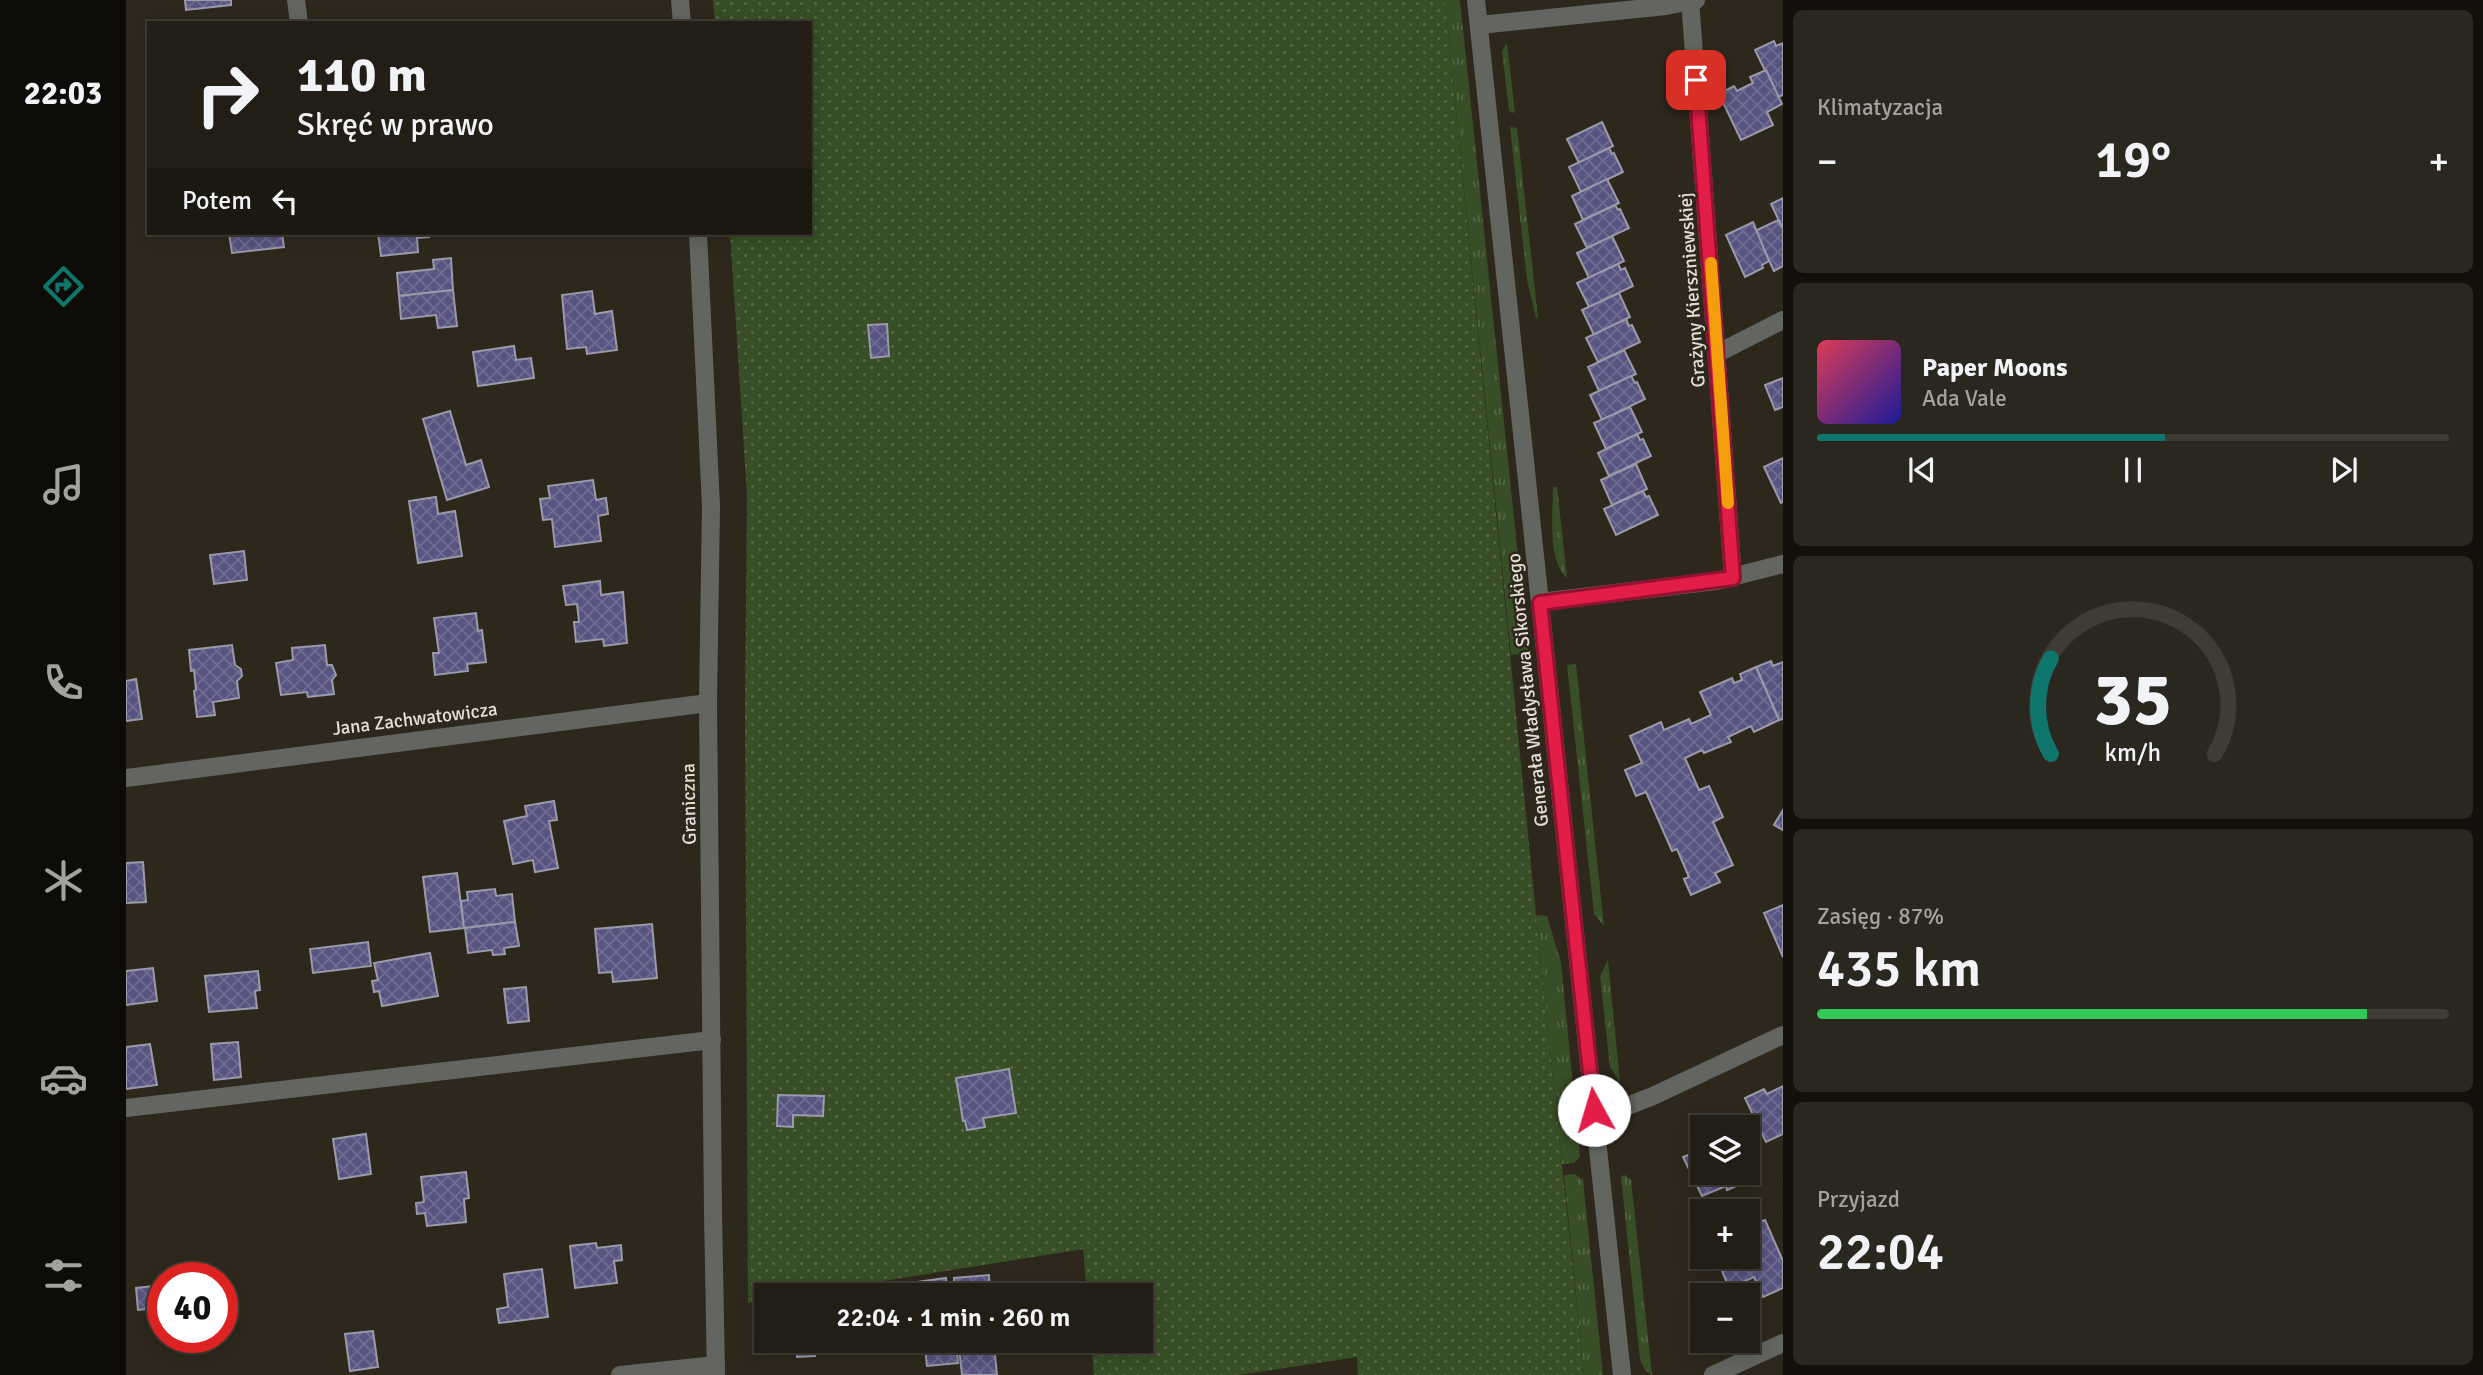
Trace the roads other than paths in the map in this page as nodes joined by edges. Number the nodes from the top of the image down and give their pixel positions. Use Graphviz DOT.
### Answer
graph roads {
  1 [pos="296,0"];
  2 [pos="680,0"];
  3 [pos="1476,0"];
  4 [pos="1692,1"];
  5 [pos="299,21"];
  6 [pos="682,21"];
  7 [pos="1479,25"];
  8 [pos="698,235"];
  9 [pos="1783,320"];
  10 [pos="1718,353"];
  11 [pos="1783,564"];
  12 [pos="1733,578"];
  13 [pos="1540,603"];
  14 [pos="708,703"];
  15 [pos="126,778"];
  16 [pos="1783,1035"];
  17 [pos="712,1040"];
  18 [pos="126,1108"];
  19 [pos="1594,1110"];
  20 [pos="1783,1343"];
  21 [pos="716,1370"];
  22 [pos="620,1375"];
  23 [pos="1622,1375"];
  24 [pos="1713,1375"];
  1 -- 5 [label="street"];
  2 -- 6 [label="street"];
  3 -- 7 [label="street, Generała Władysława Sikorskiego"];
  4 -- 7 [label="street"];
  4 -- 10 [label="street, Grażyny Kierszniewskiej"];
  7 -- 13 [label="street, Generała Władysława Sikorskiego"];
  8 -- 14 [label="street, Graniczna"];
  9 -- 10 [label="street"];
  10 -- 12 [label="street, Grażyny Kierszniewskiej"];
  11 -- 12 [label="street"];
  12 -- 13 [label="street"];
  13 -- 19 [label="street, Generała Władysława Sikorskiego"];
  14 -- 15 [label="street, Jana Zachwatowicza"];
  14 -- 17 [label="street, Graniczna"];
  16 -- 19 [label="street"];
  17 -- 18 [label="street"];
  17 -- 21 [label="street, Graniczna"];
  19 -- 23 [label="street, Generała Władysława Sikorskiego"];
  20 -- 24 [label="street"];
  21 -- 22 [label="street"];
}
